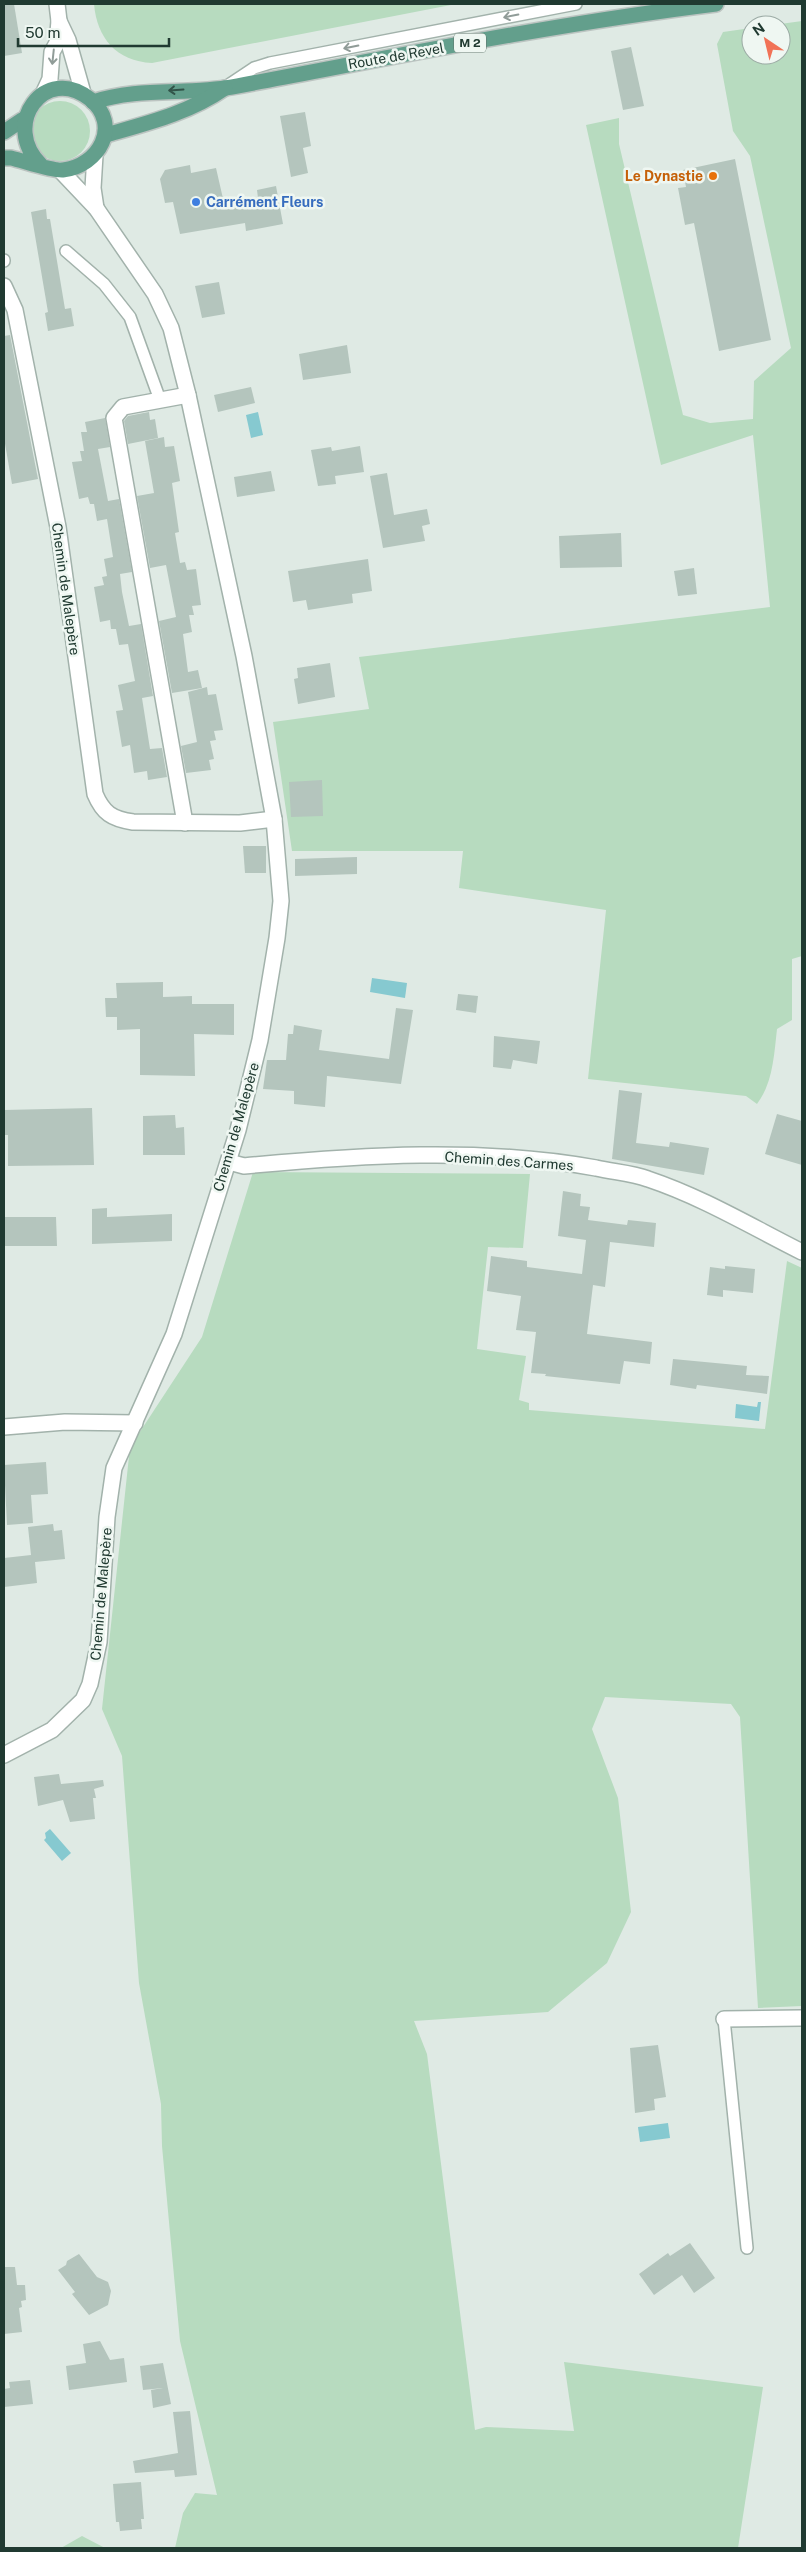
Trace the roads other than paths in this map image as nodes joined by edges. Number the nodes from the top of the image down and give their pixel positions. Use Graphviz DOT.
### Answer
graph roads {
  1 [pos="57,4"];
  2 [pos="576,4"];
  3 [pos="716,4"];
  4 [pos="59,21"];
  5 [pos="225,88"];
  6 [pos="44,92"];
  7 [pos="88,97"];
  8 [pos="22,120"];
  9 [pos="4,132"];
  10 [pos="106,135"];
  11 [pos="94,155"];
  12 [pos="4,158"];
  13 [pos="41,165"];
  14 [pos="60,170"];
  15 [pos="96,208"];
  16 [pos="66,251"];
  17 [pos="4,286"];
  18 [pos="188,395"];
  19 [pos="160,400"];
  20 [pos="274,819"];
  21 [pos="185,822"];
  22 [pos="229,1162"];
  23 [pos="802,1252"];
  24 [pos="135,1423"];
  25 [pos="4,1427"];
  26 [pos="4,1755"];
  27 [pos="802,2018"];
  28 [pos="724,2019"];
  29 [pos="747,2248"];
  1 -- 4 [label="street"];
  2 -- 5 [label="lane, Route de Revel, one-way"];
  3 -- 5 [label="main road, Route de Revel / M 2"];
  4 -- 6 [label="street, one-way"];
  4 -- 7 [label="street"];
  5 -- 7 [label="main road, Route de Revel / M 2, one-way"];
  5 -- 10 [label="main road, Route de Revel / M 2"];
  6 -- 7 [label="main road, Route de Revel"];
  6 -- 8 [label="main road"];
  7 -- 10 [label="main road"];
  8 -- 9 [label="main road"];
  8 -- 13 [label="main road"];
  10 -- 11 [label="main road"];
  11 -- 14 [label="main road"];
  11 -- 15 [label="street, Chemin de Malepère"];
  12 -- 13 [label="main road"];
  13 -- 14 [label="main road"];
  14 -- 15 [label="street, Chemin de Malepère"];
  15 -- 18 [label="street, Chemin de Malepère"];
  16 -- 19 [label="lane"];
  17 -- 21 [label="street, Chemin de Malepère"];
  18 -- 19 [label="street"];
  18 -- 20 [label="street, Chemin de Malepère"];
  19 -- 21 [label="street"];
  20 -- 21 [label="street, Chemin de Malepère"];
  20 -- 22 [label="street, Chemin de Malepère"];
  22 -- 23 [label="street, Chemin des Carmes"];
  22 -- 24 [label="street, Chemin de Malepère"];
  24 -- 25 [label="street"];
  24 -- 26 [label="street, Chemin de Malepère"];
  27 -- 28 [label="street"];
  28 -- 29 [label="lane"];
}
